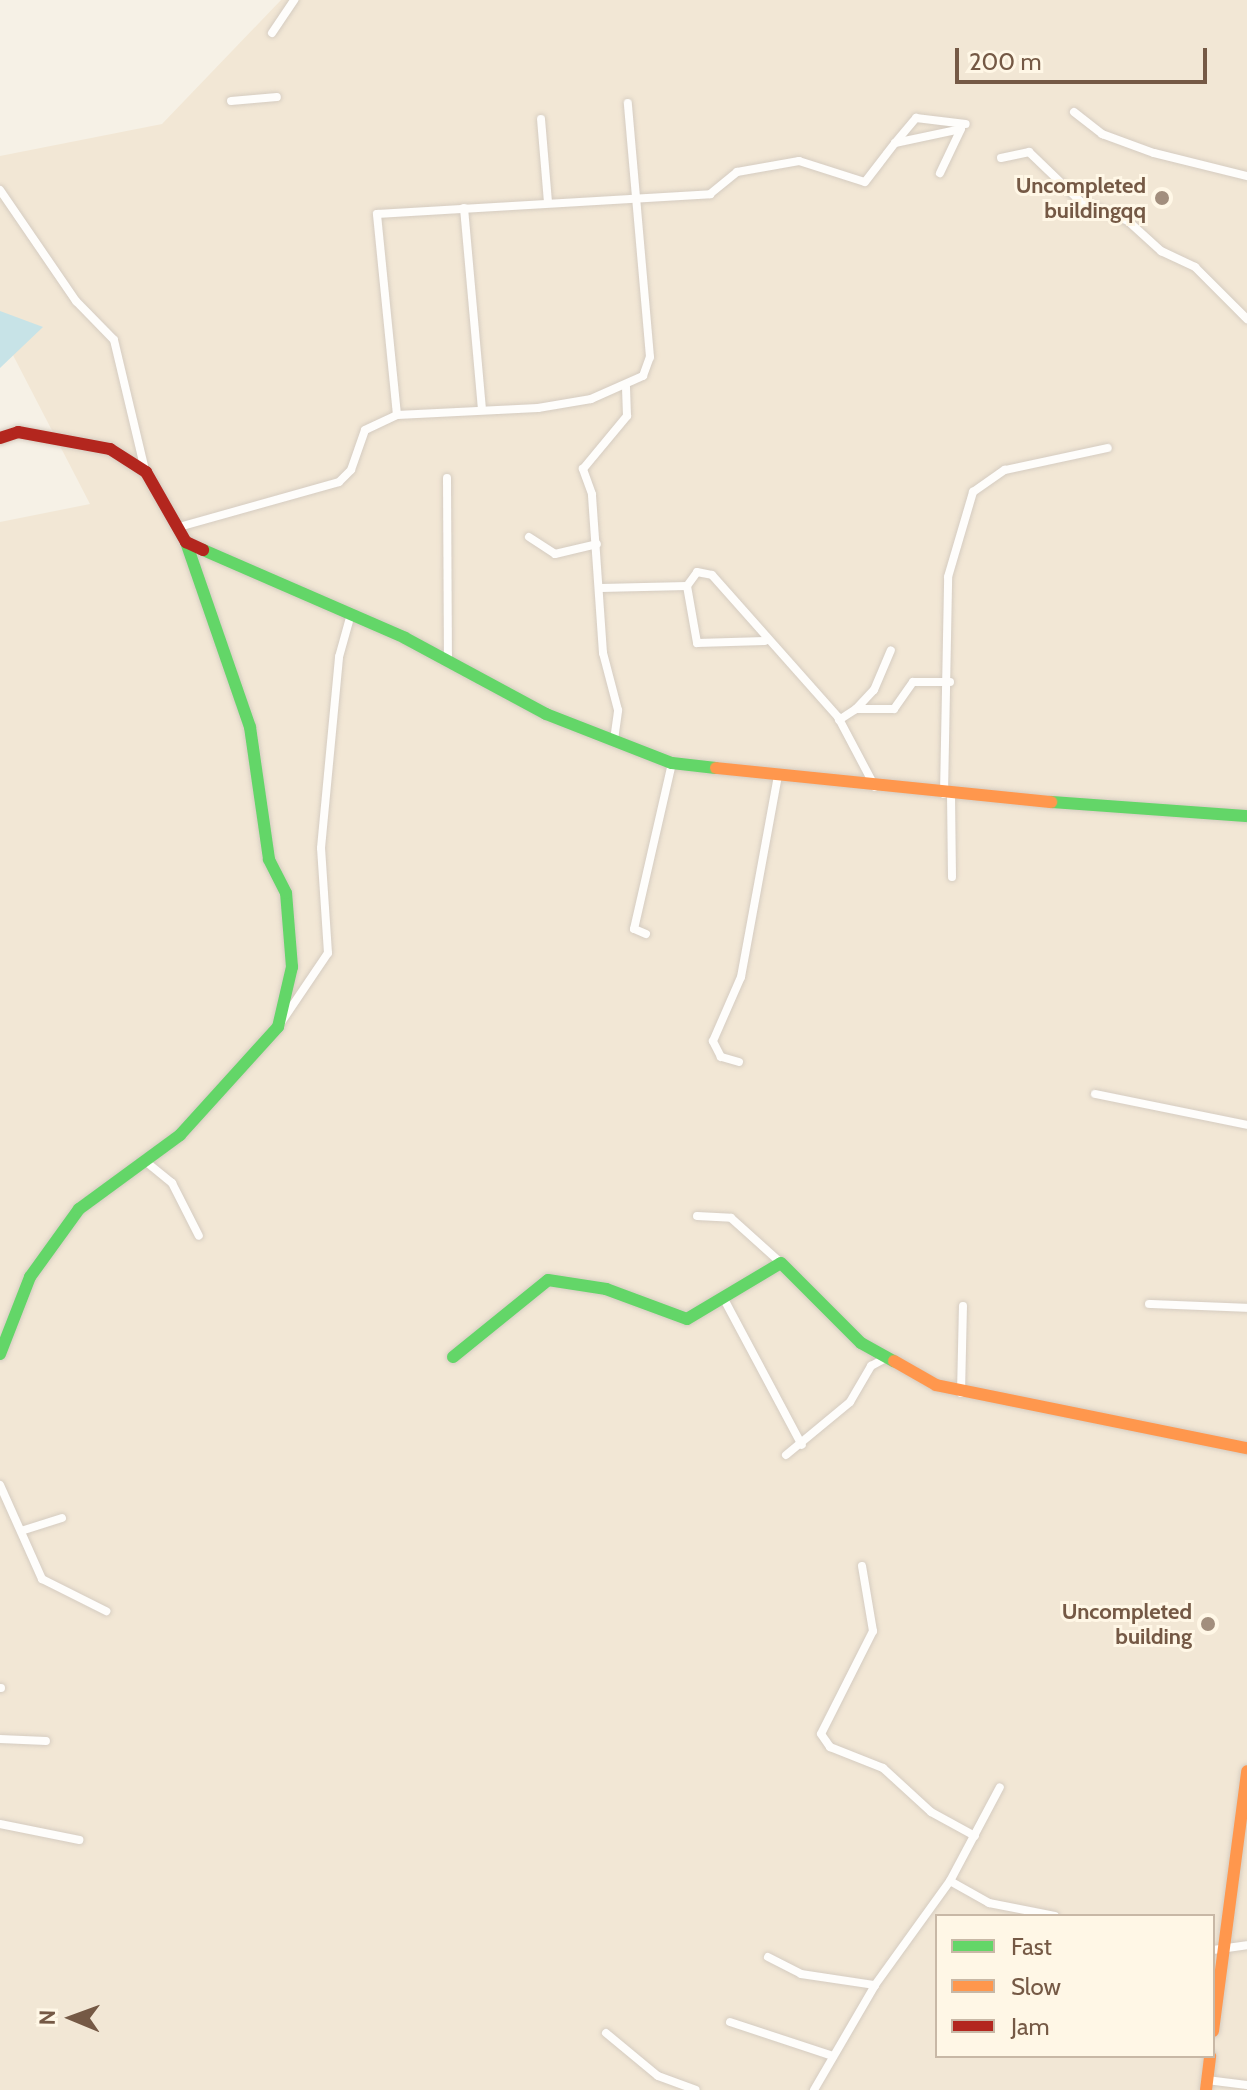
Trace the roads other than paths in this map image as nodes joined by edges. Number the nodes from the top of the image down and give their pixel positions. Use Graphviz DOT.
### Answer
graph roads {
  1 [pos="294,0"];
  2 [pos="272,33"];
  3 [pos="277,97"];
  4 [pos="231,101"];
  5 [pos="628,103"];
  6 [pos="1074,112"];
  7 [pos="541,119"];
  8 [pos="966,124"];
  9 [pos="895,143"];
  10 [pos="1001,158"];
  11 [pos="940,173"];
  12 [pos="1247,176"];
  13 [pos="0,190"];
  14 [pos="632,197"];
  15 [pos="548,202"];
  16 [pos="464,208"];
  17 [pos="1247,319"];
  18 [pos="626,385"];
  19 [pos="482,408"];
  20 [pos="397,415"];
  21 [pos="0,438"];
  22 [pos="1108,448"];
  23 [pos="146,472"];
  24 [pos="447,478"];
  25 [pos="179,527"];
  26 [pos="529,537"];
  27 [pos="186,542"];
  28 [pos="597,544"];
  29 [pos="687,586"];
  30 [pos="601,588"];
  31 [pos="351,614"];
  32 [pos="765,641"];
  33 [pos="891,650"];
  34 [pos="448,661"];
  35 [pos="950,682"];
  36 [pos="856,709"];
  37 [pos="839,720"];
  38 [pos="614,740"];
  39 [pos="672,763"];
  40 [pos="778,776"];
  41 [pos="876,788"];
  42 [pos="947,795"];
  43 [pos="1247,816"];
  44 [pos="952,877"];
  45 [pos="646,934"];
  46 [pos="278,1027"];
  47 [pos="739,1062"];
  48 [pos="1095,1094"];
  49 [pos="1247,1125"];
  50 [pos="145,1161"];
  51 [pos="697,1216"];
  52 [pos="199,1236"];
  53 [pos="781,1263"];
  54 [pos="725,1301"];
  55 [pos="1149,1304"];
  56 [pos="963,1306"];
  57 [pos="1247,1308"];
  58 [pos="0,1354"];
  59 [pos="453,1357"];
  60 [pos="888,1357"];
  61 [pos="961,1394"];
  62 [pos="802,1445"];
  63 [pos="1247,1448"];
  64 [pos="786,1455"];
  65 [pos="0,1485"];
  66 [pos="62,1518"];
  67 [pos="21,1531"];
  68 [pos="862,1566"];
  69 [pos="106,1611"];
  70 [pos="0,1739"];
  71 [pos="46,1741"];
  72 [pos="1247,1771"];
  73 [pos="1000,1787"];
  74 [pos="0,1824"];
  75 [pos="975,1836"];
  76 [pos="79,1840"];
  77 [pos="950,1881"];
  78 [pos="1045,1914"];
  79 [pos="1247,1945"];
  80 [pos="1218,1950"];
  81 [pos="768,1957"];
  82 [pos="875,1985"];
  83 [pos="1215,1999"];
  84 [pos="730,2022"];
  85 [pos="606,2033"];
  86 [pos="833,2056"];
  87 [pos="1210,2058"];
  88 [pos="1207,2085"];
  89 [pos="1247,2085"];
  90 [pos="696,2090"];
  91 [pos="814,2090"];
  1 -- 2 [label="street"];
  3 -- 4 [label="street"];
  5 -- 14 [label="street"];
  6 -- 12 [label="street"];
  7 -- 15 [label="street"];
  8 -- 9 [label="street"];
  9 -- 11 [label="street"];
  9 -- 14 [label="street"];
  10 -- 17 [label="street"];
  13 -- 23 [label="street"];
  14 -- 15 [label="street"];
  14 -- 18 [label="street"];
  15 -- 16 [label="street"];
  16 -- 19 [label="street"];
  16 -- 20 [label="street"];
  18 -- 19 [label="street"];
  18 -- 28 [label="street"];
  19 -- 20 [label="street"];
  20 -- 25 [label="street"];
  21 -- 23 [label="street"];
  22 -- 35 [label="street"];
  23 -- 25 [label="street"];
  24 -- 34 [label="street"];
  25 -- 27 [label="street"];
  26 -- 28 [label="street"];
  27 -- 31 [label="street"];
  27 -- 46 [label="street"];
  28 -- 30 [label="street"];
  29 -- 30 [label="street"];
  29 -- 32 [label="street"];
  29 -- 32 [label="street"];
  30 -- 38 [label="street"];
  31 -- 34 [label="street"];
  31 -- 46 [label="street"];
  32 -- 37 [label="street"];
  33 -- 36 [label="street"];
  34 -- 38 [label="street"];
  35 -- 36 [label="street"];
  35 -- 42 [label="street"];
  36 -- 37 [label="street"];
  37 -- 41 [label="street"];
  38 -- 39 [label="street"];
  39 -- 40 [label="street"];
  39 -- 45 [label="street"];
  40 -- 41 [label="street"];
  40 -- 47 [label="street"];
  41 -- 42 [label="street"];
  42 -- 43 [label="street"];
  42 -- 44 [label="street"];
  46 -- 50 [label="street"];
  48 -- 49 [label="street"];
  50 -- 52 [label="street"];
  50 -- 58 [label="street"];
  51 -- 53 [label="street"];
  53 -- 54 [label="street"];
  53 -- 60 [label="street"];
  54 -- 59 [label="street"];
  54 -- 62 [label="street"];
  55 -- 57 [label="street"];
  56 -- 61 [label="street"];
  60 -- 61 [label="street"];
  60 -- 62 [label="street"];
  61 -- 63 [label="street"];
  62 -- 64 [label="street"];
  65 -- 67 [label="street"];
  66 -- 67 [label="street"];
  67 -- 69 [label="street"];
  68 -- 75 [label="street"];
  70 -- 71 [label="street"];
  72 -- 80 [label="street"];
  73 -- 75 [label="street"];
  74 -- 76 [label="street"];
  75 -- 77 [label="street"];
  77 -- 78 [label="street"];
  77 -- 82 [label="street"];
  79 -- 80 [label="street"];
  80 -- 83 [label="street"];
  81 -- 82 [label="street"];
  82 -- 86 [label="street"];
  84 -- 86 [label="street"];
  85 -- 90 [label="street"];
  86 -- 91 [label="street"];
  87 -- 88 [label="street"];
  88 -- 89 [label="street"];
}
